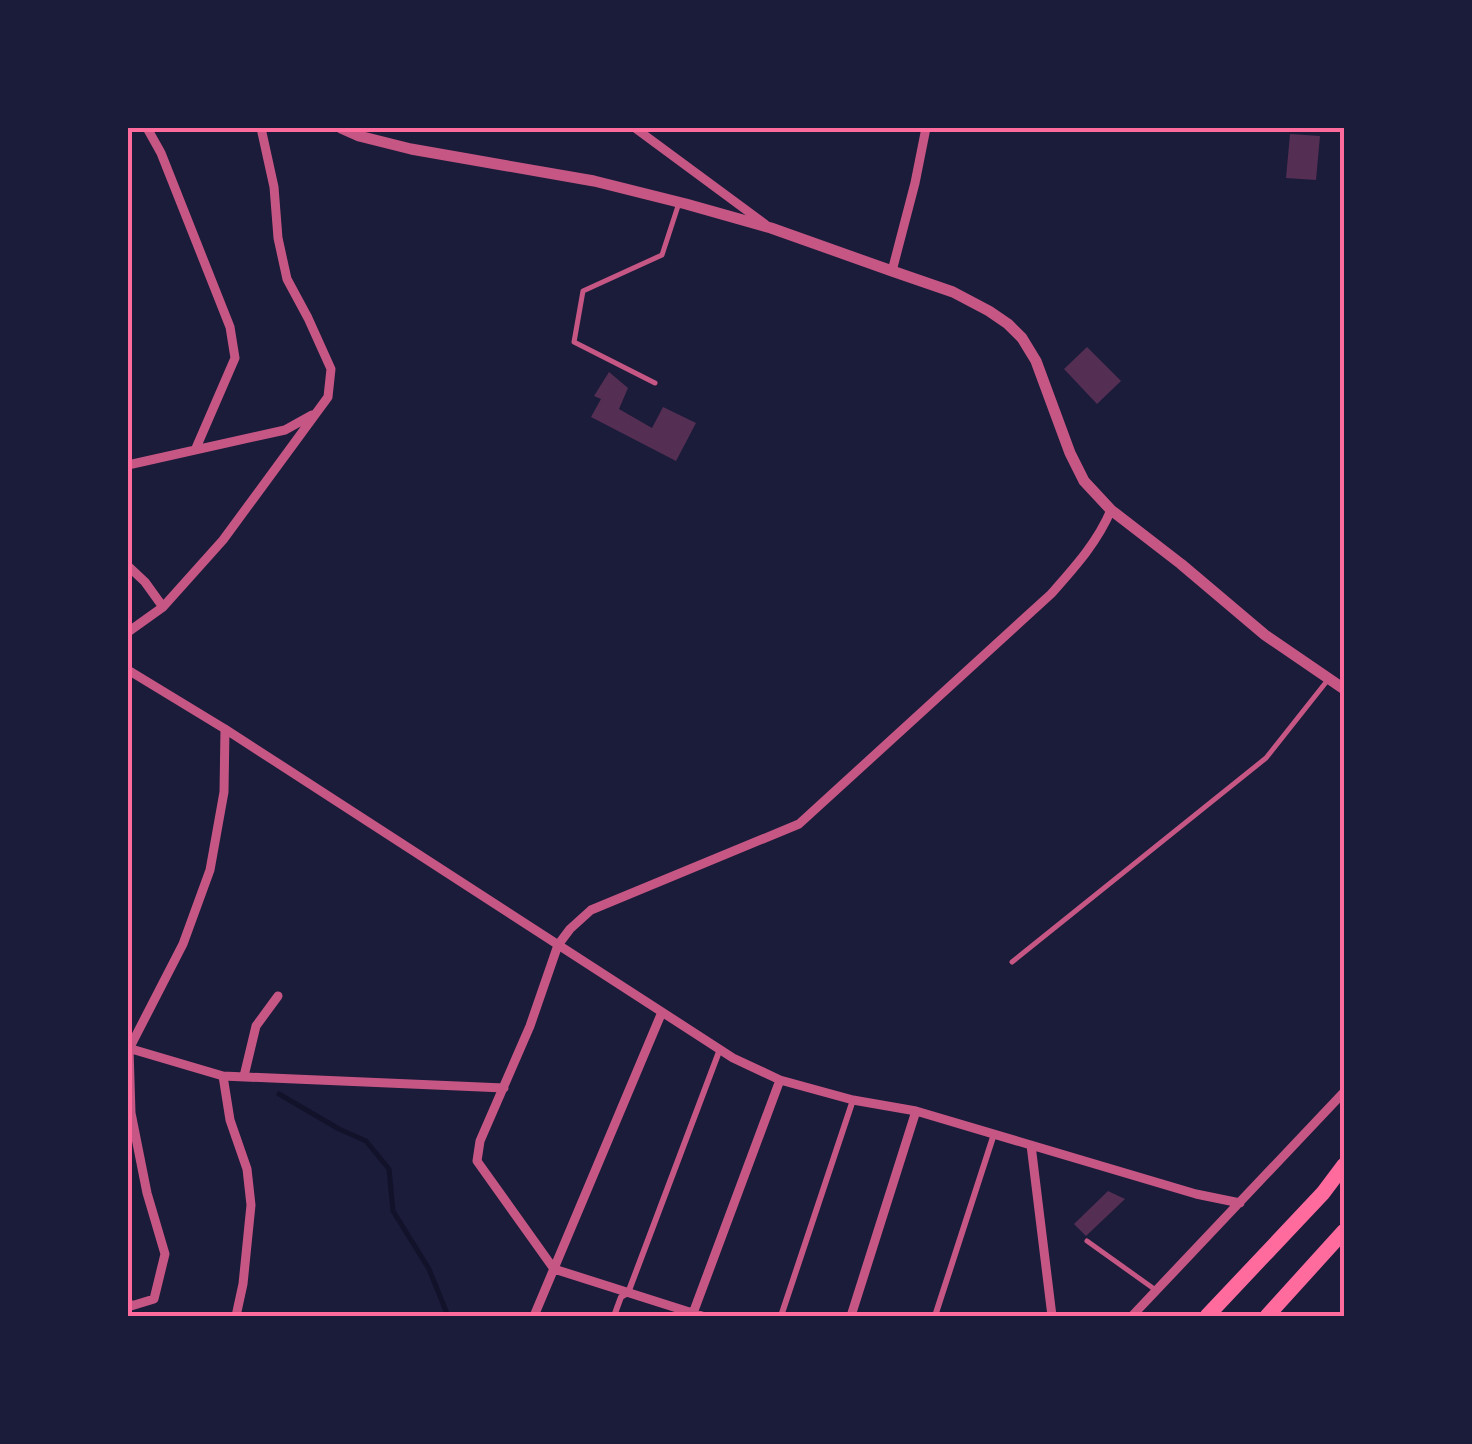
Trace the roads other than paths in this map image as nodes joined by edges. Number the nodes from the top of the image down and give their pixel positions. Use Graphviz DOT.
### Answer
graph roads {
  1 [pos="147,128"];
  2 [pos="261,128"];
  3 [pos="340,128"];
  4 [pos="634,128"];
  5 [pos="926,128"];
  6 [pos="680,203"];
  7 [pos="771,228"];
  8 [pos="892,271"];
  9 [pos="655,383"];
  10 [pos="314,414"];
  11 [pos="196,448"];
  12 [pos="128,465"];
  13 [pos="1110,510"];
  14 [pos="128,566"];
  15 [pos="162,607"];
  16 [pos="128,632"];
  17 [pos="128,670"];
  18 [pos="1329,679"];
  19 [pos="1344,690"];
  20 [pos="224,729"];
  21 [pos="558,945"];
  22 [pos="1012,962"];
  23 [pos="278,996"];
  24 [pos="662,1012"];
  25 [pos="128,1049"];
  26 [pos="720,1050"];
  27 [pos="224,1076"];
  28 [pos="244,1076"];
  29 [pos="780,1080"];
  30 [pos="504,1088"];
  31 [pos="1344,1092"];
  32 [pos="852,1100"];
  33 [pos="916,1111"];
  34 [pos="994,1134"];
  35 [pos="1031,1145"];
  36 [pos="1344,1166"];
  37 [pos="1240,1203"];
  38 [pos="1344,1231"];
  39 [pos="1087,1241"];
  40 [pos="554,1269"];
  41 [pos="1157,1290"];
  42 [pos="628,1293"];
  43 [pos="129,1306"];
  44 [pos="236,1316"];
  45 [pos="534,1316"];
  46 [pos="614,1316"];
  47 [pos="695,1316"];
  48 [pos="781,1316"];
  49 [pos="851,1316"];
  50 [pos="935,1316"];
  51 [pos="1052,1316"];
  52 [pos="1132,1316"];
  53 [pos="1208,1316"];
  54 [pos="1267,1316"];
  1 -- 11 [label="street"];
  2 -- 10 [label="street"];
  3 -- 6 [label="street"];
  4 -- 7 [label="street"];
  5 -- 8 [label="street"];
  6 -- 7 [label="street"];
  6 -- 9 [label="lane"];
  7 -- 8 [label="street"];
  8 -- 13 [label="street"];
  10 -- 11 [label="street"];
  10 -- 15 [label="street"];
  11 -- 12 [label="street"];
  13 -- 18 [label="street"];
  13 -- 21 [label="street"];
  14 -- 15 [label="street"];
  15 -- 16 [label="street"];
  17 -- 20 [label="street"];
  18 -- 19 [label="street"];
  18 -- 22 [label="lane"];
  20 -- 21 [label="street"];
  20 -- 25 [label="street"];
  21 -- 24 [label="street"];
  21 -- 30 [label="street"];
  23 -- 28 [label="street"];
  24 -- 26 [label="street"];
  24 -- 40 [label="street"];
  25 -- 27 [label="street"];
  25 -- 43 [label="street"];
  26 -- 29 [label="street"];
  26 -- 42 [label="street"];
  27 -- 28 [label="street"];
  27 -- 44 [label="street"];
  28 -- 30 [label="street"];
  29 -- 32 [label="street"];
  29 -- 47 [label="street"];
  30 -- 40 [label="street"];
  31 -- 37 [label="street"];
  32 -- 33 [label="street"];
  32 -- 48 [label="street"];
  33 -- 34 [label="street"];
  33 -- 49 [label="street"];
  34 -- 35 [label="street"];
  34 -- 50 [label="street"];
  35 -- 37 [label="street"];
  35 -- 51 [label="street"];
  36 -- 53 [label="highway"];
  37 -- 41 [label="street"];
  38 -- 54 [label="highway"];
  39 -- 41 [label="lane"];
  40 -- 42 [label="street"];
  40 -- 45 [label="street"];
  41 -- 52 [label="street"];
  42 -- 46 [label="street"];
  42 -- 47 [label="street"];
}
